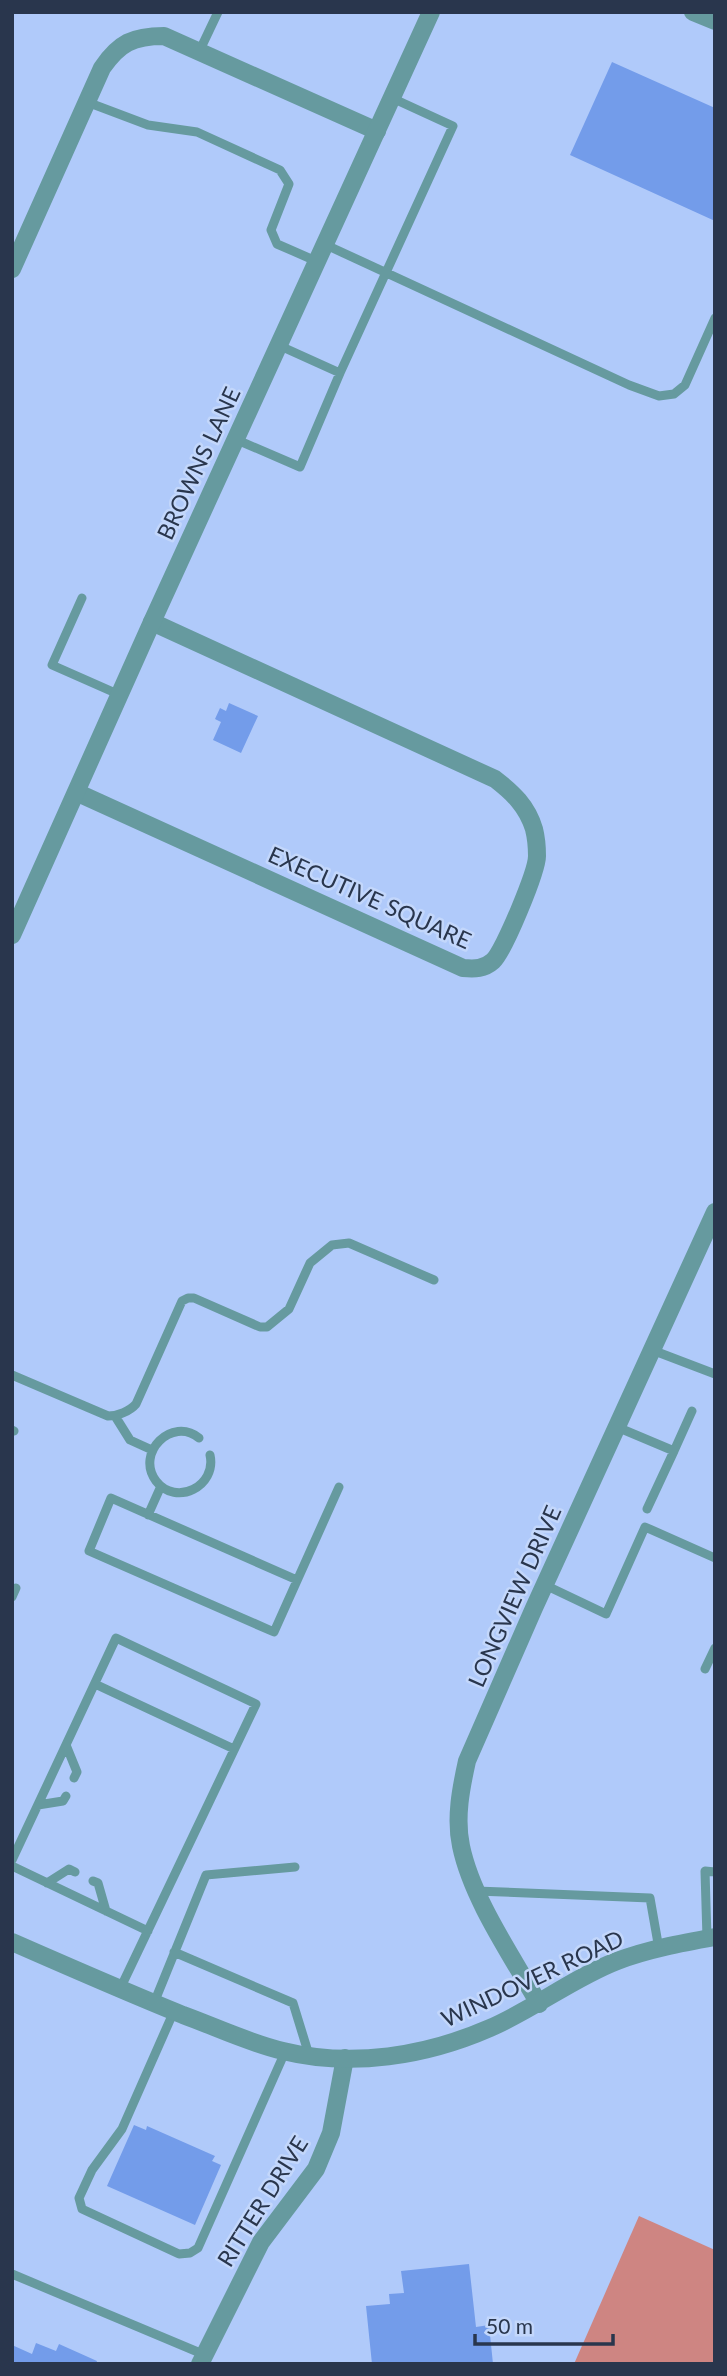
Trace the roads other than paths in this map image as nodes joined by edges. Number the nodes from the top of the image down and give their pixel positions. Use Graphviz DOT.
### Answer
graph roads {
  1 [pos="218,12"];
  2 [pos="431,12"];
  3 [pos="694,12"];
  4 [pos="715,21"];
  5 [pos="200,52"];
  6 [pos="392,98"];
  7 [pos="87,102"];
  8 [pos="377,131"];
  9 [pos="324,244"];
  10 [pos="316,261"];
  11 [pos="12,269"];
  12 [pos="386,274"];
  13 [pos="715,318"];
  14 [pos="278,345"];
  15 [pos="340,373"];
  16 [pos="235,439"];
  17 [pos="82,598"];
  18 [pos="152,622"];
  19 [pos="120,695"];
  20 [pos="78,793"];
  21 [pos="12,935"];
  22 [pos="715,1212"];
  23 [pos="434,1280"];
  24 [pos="652,1350"];
  25 [pos="715,1374"];
  26 [pos="12,1375"];
  27 [pos="692,1411"];
  28 [pos="115,1416"];
  29 [pos="617,1427"];
  30 [pos="199,1438"];
  31 [pos="152,1450"];
  32 [pos="674,1451"];
  33 [pos="210,1455"];
  34 [pos="161,1486"];
  35 [pos="339,1487"];
  36 [pos="647,1509"];
  37 [pos="149,1515"];
  38 [pos="715,1558"];
  39 [pos="297,1580"];
  40 [pos="545,1584"];
  41 [pos="715,1647"];
  42 [pos="705,1669"];
  43 [pos="95,1684"];
  44 [pos="66,1745"];
  45 [pos="234,1749"];
  46 [pos="74,1778"];
  47 [pos="66,1796"];
  48 [pos="38,1805"];
  49 [pos="12,1860"];
  50 [pos="12,1866"];
  51 [pos="295,1867"];
  52 [pos="75,1872"];
  53 [pos="715,1872"];
  54 [pos="93,1881"];
  55 [pos="47,1883"];
  56 [pos="475,1891"];
  57 [pos="106,1911"];
  58 [pos="148,1931"];
  59 [pos="711,1937"];
  60 [pos="12,1942"];
  61 [pos="659,1948"];
  62 [pos="174,1952"];
  63 [pos="120,1989"];
  64 [pos="154,2003"];
  65 [pos="538,2004"];
  66 [pos="174,2011"];
  67 [pos="285,2052"];
  68 [pos="309,2055"];
  69 [pos="345,2058"];
  70 [pos="12,2274"];
  71 [pos="202,2359"];
  1 -- 5 [label="lane"];
  2 -- 6 [label="street, BROWNS LANE"];
  3 -- 4 [label="street"];
  5 -- 7 [label="street"];
  5 -- 8 [label="street"];
  6 -- 8 [label="street, BROWNS LANE"];
  6 -- 12 [label="lane"];
  7 -- 10 [label="lane"];
  7 -- 11 [label="street"];
  8 -- 9 [label="street, BROWNS LANE"];
  9 -- 10 [label="street, BROWNS LANE"];
  9 -- 12 [label="lane"];
  10 -- 14 [label="street, BROWNS LANE"];
  12 -- 13 [label="lane"];
  12 -- 15 [label="lane"];
  14 -- 15 [label="lane"];
  14 -- 16 [label="street, BROWNS LANE"];
  15 -- 16 [label="lane"];
  16 -- 18 [label="street, BROWNS LANE"];
  17 -- 19 [label="lane"];
  18 -- 19 [label="street, BROWNS LANE"];
  18 -- 20 [label="street, EXECUTIVE SQUARE"];
  19 -- 20 [label="street, BROWNS LANE"];
  20 -- 21 [label="street, BROWNS LANE"];
  22 -- 24 [label="street, LONGVIEW DRIVE"];
  23 -- 28 [label="lane"];
  24 -- 25 [label="lane"];
  24 -- 29 [label="street, LONGVIEW DRIVE"];
  26 -- 28 [label="lane"];
  27 -- 32 [label="lane"];
  28 -- 31 [label="lane"];
  29 -- 32 [label="lane"];
  29 -- 40 [label="street, LONGVIEW DRIVE"];
  30 -- 31 [label="lane"];
  31 -- 34 [label="lane"];
  32 -- 36 [label="lane"];
  33 -- 34 [label="lane"];
  34 -- 37 [label="lane"];
  35 -- 39 [label="lane"];
  37 -- 39 [label="lane"];
  37 -- 39 [label="lane"];
  38 -- 40 [label="lane"];
  40 -- 56 [label="street, LONGVIEW DRIVE"];
  41 -- 42 [label="lane"];
  43 -- 44 [label="lane"];
  43 -- 45 [label="lane"];
  43 -- 45 [label="lane"];
  44 -- 46 [label="lane"];
  44 -- 48 [label="lane"];
  45 -- 58 [label="lane"];
  47 -- 48 [label="lane"];
  48 -- 49 [label="lane"];
  50 -- 55 [label="lane"];
  51 -- 62 [label="lane"];
  52 -- 55 [label="lane"];
  53 -- 59 [label="lane"];
  54 -- 57 [label="lane"];
  55 -- 57 [label="lane"];
  56 -- 61 [label="lane"];
  56 -- 65 [label="street, LONGVIEW DRIVE"];
  57 -- 58 [label="lane"];
  58 -- 63 [label="lane"];
  59 -- 61 [label="street, WINDOVER ROAD"];
  60 -- 63 [label="street, WINDOVER ROAD"];
  61 -- 65 [label="street, WINDOVER ROAD"];
  62 -- 64 [label="lane"];
  62 -- 68 [label="lane"];
  63 -- 64 [label="street, WINDOVER ROAD"];
  64 -- 66 [label="street, WINDOVER ROAD"];
  65 -- 69 [label="street, WINDOVER ROAD"];
  66 -- 67 [label="street, WINDOVER ROAD"];
  66 -- 67 [label="lane"];
  67 -- 68 [label="street, WINDOVER ROAD"];
  68 -- 69 [label="street, WINDOVER ROAD"];
  69 -- 71 [label="street, RITTER DRIVE"];
  70 -- 71 [label="lane"];
}
